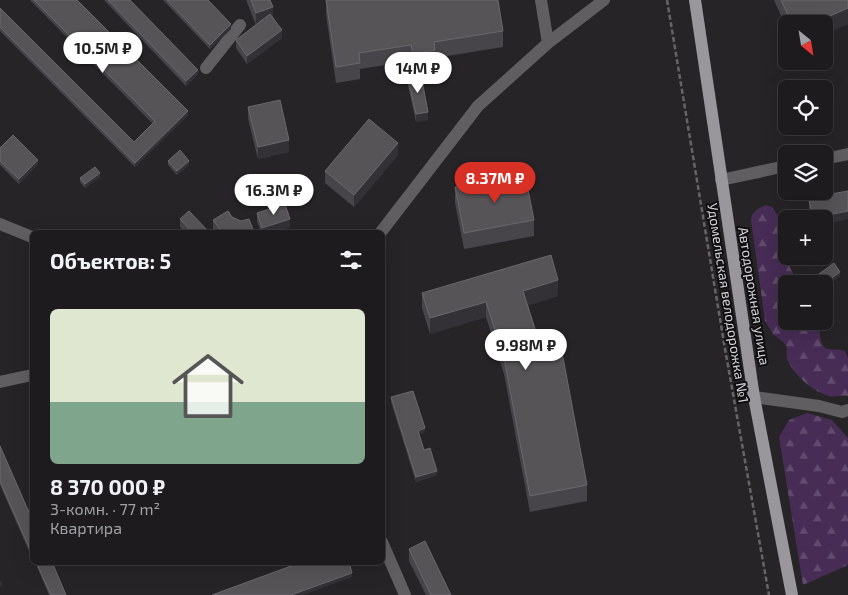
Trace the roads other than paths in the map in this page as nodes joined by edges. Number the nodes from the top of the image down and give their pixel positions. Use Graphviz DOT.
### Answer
graph roads {
  1 [pos="541,0"];
  2 [pos="604,0"];
  3 [pos="695,0"];
  4 [pos="240,25"];
  5 [pos="548,43"];
  6 [pos="206,68"];
  7 [pos="848,154"];
  8 [pos="833,157"];
  9 [pos="778,168"];
  10 [pos="721,180"];
  11 [pos="0,224"];
  12 [pos="383,230"];
  13 [pos="30,236"];
  14 [pos="30,375"];
  15 [pos="0,382"];
  16 [pos="754,396"];
  17 [pos="846,414"];
  18 [pos="385,549"];
  19 [pos="405,595"];
  20 [pos="792,595"];
  1 -- 5 [label="street"];
  2 -- 5 [label="street"];
  3 -- 10 [label="main road, Автодорожная улица"];
  4 -- 6 [label="street"];
  5 -- 12 [label="street"];
  7 -- 8 [label="street"];
  9 -- 10 [label="street"];
  10 -- 16 [label="main road, Автодорожная улица"];
  11 -- 13 [label="street"];
  14 -- 15 [label="street"];
  16 -- 17 [label="street"];
  16 -- 20 [label="main road, Автодорожная улица"];
  18 -- 19 [label="street"];
}
